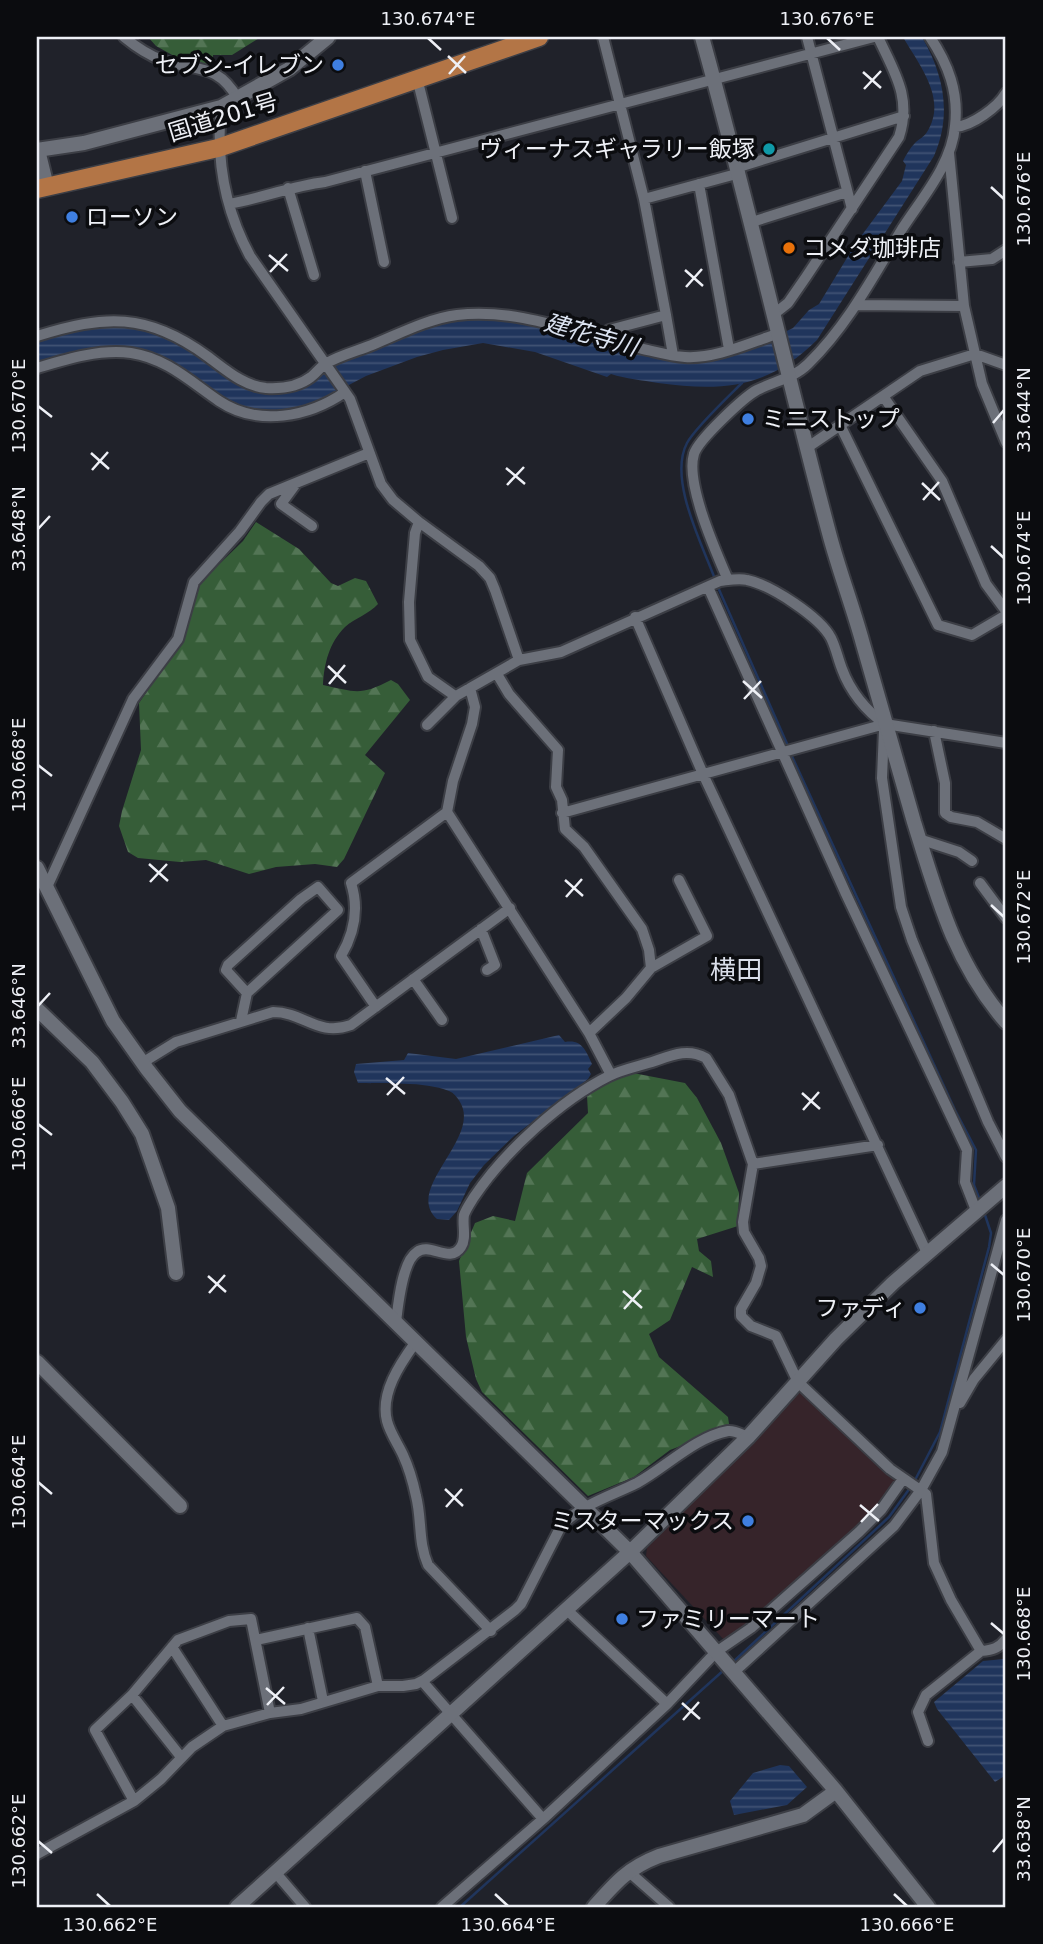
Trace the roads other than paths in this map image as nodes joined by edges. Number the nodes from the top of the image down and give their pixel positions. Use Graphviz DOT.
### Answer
graph roads {
  1 [pos="124,37"];
  2 [pos="328,37"];
  3 [pos="539,37"];
  4 [pos="603,37"];
  5 [pos="702,37"];
  6 [pos="807,37"];
  7 [pos="876,37"];
  8 [pos="930,37"];
  9 [pos="812,54"];
  10 [pos="416,78"];
  11 [pos="715,80"];
  12 [pos="1006,93"];
  13 [pos="238,99"];
  14 [pos="622,105"];
  15 [pos="220,107"];
  16 [pos="904,116"];
  17 [pos="955,127"];
  18 [pos="833,138"];
  19 [pos="218,148"];
  20 [pos="38,150"];
  21 [pos="949,150"];
  22 [pos="437,153"];
  23 [pos="739,170"];
  24 [pos="365,171"];
  25 [pos="699,184"];
  26 [pos="42,188"];
  27 [pos="288,188"];
  28 [pos="847,192"];
  29 [pos="645,199"];
  30 [pos="229,204"];
  31 [pos="852,209"];
  32 [pos="452,218"];
  33 [pos="752,222"];
  34 [pos="1006,251"];
  35 [pos="384,262"];
  36 [pos="959,262"];
  37 [pos="314,275"];
  38 [pos="856,305"];
  39 [pos="964,306"];
  40 [pos="774,314"];
  41 [pos="666,315"];
  42 [pos="777,334"];
  43 [pos="37,335"];
  44 [pos="600,339"];
  45 [pos="729,349"];
  46 [pos="975,354"];
  47 [pos="673,355"];
  48 [pos="327,365"];
  49 [pos="1006,365"];
  50 [pos="37,368"];
  51 [pos="789,375"];
  52 [pos="344,391"];
  53 [pos="883,396"];
  54 [pos="841,427"];
  55 [pos="1006,442"];
  56 [pos="808,447"];
  57 [pos="369,453"];
  58 [pos="297,482"];
  59 [pos="419,522"];
  60 [pos="312,526"];
  61 [pos="728,580"];
  62 [pos="708,587"];
  63 [pos="1006,613"];
  64 [pos="635,617"];
  65 [pos="519,660"];
  66 [pos="497,674"];
  67 [pos="470,688"];
  68 [pos="455,696"];
  69 [pos="885,724"];
  70 [pos="427,725"];
  71 [pos="934,731"];
  72 [pos="1006,743"];
  73 [pos="782,751"];
  74 [pos="703,774"];
  75 [pos="447,812"];
  76 [pos="562,813"];
  77 [pos="919,839"];
  78 [pos="1006,839"];
  79 [pos="972,861"];
  80 [pos="38,871"];
  81 [pos="679,880"];
  82 [pos="979,883"];
  83 [pos="47,887"];
  84 [pos="509,908"];
  85 [pos="1006,918"];
  86 [pos="481,929"];
  87 [pos="651,968"];
  88 [pos="487,970"];
  89 [pos="413,979"];
  90 [pos="247,993"];
  91 [pos="376,1007"];
  92 [pos="37,1009"];
  93 [pos="442,1020"];
  94 [pos="241,1021"];
  95 [pos="1006,1022"];
  96 [pos="589,1033"];
  97 [pos="142,1063"];
  98 [pos="611,1075"];
  99 [pos="878,1144"];
  100 [pos="1006,1157"];
  101 [pos="753,1164"];
  102 [pos="1004,1195"];
  103 [pos="977,1213"];
  104 [pos="1006,1220"];
  105 [pos="927,1253"];
  106 [pos="176,1273"];
  107 [pos="396,1322"];
  108 [pos="1006,1340"];
  109 [pos="415,1343"];
  110 [pos="38,1364"];
  111 [pos="798,1382"];
  112 [pos="953,1415"];
  113 [pos="748,1437"];
  114 [pos="903,1479"];
  115 [pos="921,1490"];
  116 [pos="180,1506"];
  117 [pos="585,1507"];
  118 [pos="629,1552"];
  119 [pos="567,1610"];
  120 [pos="308,1628"];
  121 [pos="491,1631"];
  122 [pos="1006,1639"];
  123 [pos="256,1640"];
  124 [pos="172,1647"];
  125 [pos="981,1651"];
  126 [pos="718,1653"];
  127 [pos="734,1672"];
  128 [pos="422,1681"];
  129 [pos="378,1686"];
  130 [pos="132,1695"];
  131 [pos="323,1701"];
  132 [pos="667,1704"];
  133 [pos="270,1713"];
  134 [pos="450,1714"];
  135 [pos="223,1726"];
  136 [pos="928,1741"];
  137 [pos="181,1757"];
  138 [pos="836,1791"];
  139 [pos="134,1801"];
  140 [pos="543,1819"];
  141 [pos="37,1854"];
  142 [pos="628,1871"];
  143 [pos="275,1872"];
  144 [pos="237,1907"];
  145 [pos="305,1907"];
  146 [pos="442,1907"];
  147 [pos="594,1907"];
  148 [pos="669,1907"];
  149 [pos="928,1907"];
  1 -- 13 [label="street"];
  2 -- 13 [label="street"];
  3 -- 10 [label="highway, 国道201号"];
  4 -- 14 [label="street"];
  5 -- 11 [label="street"];
  6 -- 9 [label="street"];
  7 -- 9 [label="street"];
  7 -- 16 [label="street"];
  8 -- 17 [label="street"];
  9 -- 11 [label="street"];
  9 -- 18 [label="street"];
  10 -- 19 [label="highway, 国道201号"];
  10 -- 22 [label="street"];
  11 -- 14 [label="street"];
  11 -- 23 [label="street"];
  12 -- 17 [label="street"];
  13 -- 15 [label="street"];
  14 -- 22 [label="street"];
  14 -- 29 [label="street"];
  15 -- 19 [label="street"];
  15 -- 20 [label="street"];
  16 -- 18 [label="street"];
  16 -- 31 [label="street"];
  17 -- 21 [label="street"];
  18 -- 23 [label="street"];
  18 -- 28 [label="street"];
  19 -- 26 [label="highway, 国道201号"];
  19 -- 30 [label="street"];
  20 -- 26 [label="street"];
  21 -- 36 [label="street"];
  21 -- 38 [label="street"];
  22 -- 24 [label="street"];
  22 -- 32 [label="street"];
  23 -- 25 [label="street"];
  23 -- 33 [label="street"];
  24 -- 27 [label="street"];
  24 -- 35 [label="street"];
  25 -- 29 [label="street"];
  25 -- 45 [label="street"];
  27 -- 30 [label="street"];
  27 -- 37 [label="street"];
  28 -- 31 [label="street"];
  28 -- 33 [label="street"];
  29 -- 41 [label="street"];
  30 -- 48 [label="street"];
  31 -- 40 [label="street"];
  33 -- 40 [label="street"];
  34 -- 36 [label="street"];
  36 -- 39 [label="street"];
  38 -- 39 [label="street"];
  38 -- 51 [label="street"];
  39 -- 46 [label="street"];
  40 -- 42 [label="street"];
  41 -- 44 [label="street"];
  41 -- 47 [label="street"];
  42 -- 45 [label="street"];
  42 -- 51 [label="street"];
  43 -- 48 [label="street"];
  44 -- 47 [label="street"];
  44 -- 48 [label="street"];
  45 -- 47 [label="street"];
  46 -- 49 [label="street"];
  46 -- 53 [label="street"];
  46 -- 55 [label="street"];
  48 -- 52 [label="street"];
  50 -- 52 [label="street"];
  51 -- 56 [label="street"];
  51 -- 61 [label="street"];
  52 -- 57 [label="street"];
  53 -- 54 [label="street"];
  53 -- 63 [label="street"];
  54 -- 56 [label="street"];
  54 -- 63 [label="street"];
  56 -- 69 [label="street"];
  57 -- 58 [label="street"];
  57 -- 59 [label="street"];
  58 -- 60 [label="street"];
  58 -- 83 [label="street"];
  59 -- 65 [label="street"];
  59 -- 68 [label="street"];
  61 -- 62 [label="street"];
  61 -- 69 [label="street"];
  62 -- 64 [label="street"];
  62 -- 73 [label="street"];
  64 -- 65 [label="street"];
  64 -- 74 [label="street"];
  65 -- 66 [label="street"];
  66 -- 67 [label="street"];
  66 -- 76 [label="street"];
  67 -- 68 [label="street"];
  67 -- 75 [label="street"];
  68 -- 70 [label="street"];
  69 -- 71 [label="street"];
  69 -- 73 [label="street"];
  69 -- 77 [label="street"];
  69 -- 100 [label="street"];
  71 -- 72 [label="street"];
  71 -- 78 [label="street"];
  73 -- 74 [label="street"];
  73 -- 103 [label="street"];
  74 -- 76 [label="street"];
  74 -- 99 [label="street"];
  75 -- 84 [label="street"];
  75 -- 91 [label="street"];
  76 -- 87 [label="street"];
  77 -- 79 [label="street"];
  77 -- 95 [label="street"];
  80 -- 83 [label="street"];
  81 -- 87 [label="street"];
  82 -- 85 [label="street"];
  83 -- 97 [label="street"];
  84 -- 86 [label="street"];
  84 -- 96 [label="street"];
  86 -- 88 [label="street"];
  86 -- 89 [label="street"];
  87 -- 96 [label="street"];
  89 -- 91 [label="street"];
  89 -- 93 [label="street"];
  90 -- 90 [label="street"];
  90 -- 94 [label="street"];
  91 -- 94 [label="street"];
  92 -- 106 [label="street"];
  94 -- 97 [label="street"];
  96 -- 98 [label="street"];
  97 -- 107 [label="street"];
  98 -- 101 [label="street"];
  98 -- 107 [label="street"];
  99 -- 101 [label="street"];
  99 -- 105 [label="street"];
  101 -- 111 [label="street"];
  102 -- 103 [label="street"];
  103 -- 105 [label="street"];
  104 -- 112 [label="street"];
  105 -- 111 [label="street"];
  107 -- 109 [label="street"];
  108 -- 112 [label="street"];
  109 -- 117 [label="street"];
  109 -- 121 [label="street"];
  110 -- 116 [label="street"];
  111 -- 113 [label="street"];
  111 -- 114 [label="street"];
  112 -- 115 [label="street"];
  113 -- 117 [label="street"];
  113 -- 118 [label="street"];
  114 -- 115 [label="street"];
  114 -- 126 [label="street"];
  115 -- 125 [label="street"];
  115 -- 127 [label="street"];
  117 -- 118 [label="street"];
  117 -- 121 [label="street"];
  118 -- 119 [label="street"];
  118 -- 126 [label="street"];
  119 -- 132 [label="street"];
  119 -- 134 [label="street"];
  120 -- 123 [label="street"];
  120 -- 129 [label="street"];
  120 -- 131 [label="street"];
  121 -- 128 [label="street"];
  122 -- 125 [label="street"];
  123 -- 124 [label="street"];
  123 -- 133 [label="street"];
  124 -- 130 [label="street"];
  124 -- 135 [label="street"];
  125 -- 136 [label="street"];
  126 -- 127 [label="street"];
  126 -- 132 [label="street"];
  127 -- 138 [label="street"];
  128 -- 129 [label="street"];
  128 -- 134 [label="street"];
  129 -- 131 [label="street"];
  130 -- 137 [label="street"];
  130 -- 139 [label="street"];
  131 -- 133 [label="street"];
  132 -- 140 [label="street"];
  133 -- 135 [label="street"];
  134 -- 140 [label="street"];
  134 -- 143 [label="street"];
  135 -- 137 [label="street"];
  137 -- 139 [label="street"];
  138 -- 142 [label="street"];
  138 -- 149 [label="street"];
  139 -- 141 [label="street"];
  140 -- 146 [label="street"];
  142 -- 147 [label="street"];
  142 -- 148 [label="street"];
  143 -- 144 [label="street"];
  143 -- 145 [label="street"];
}
